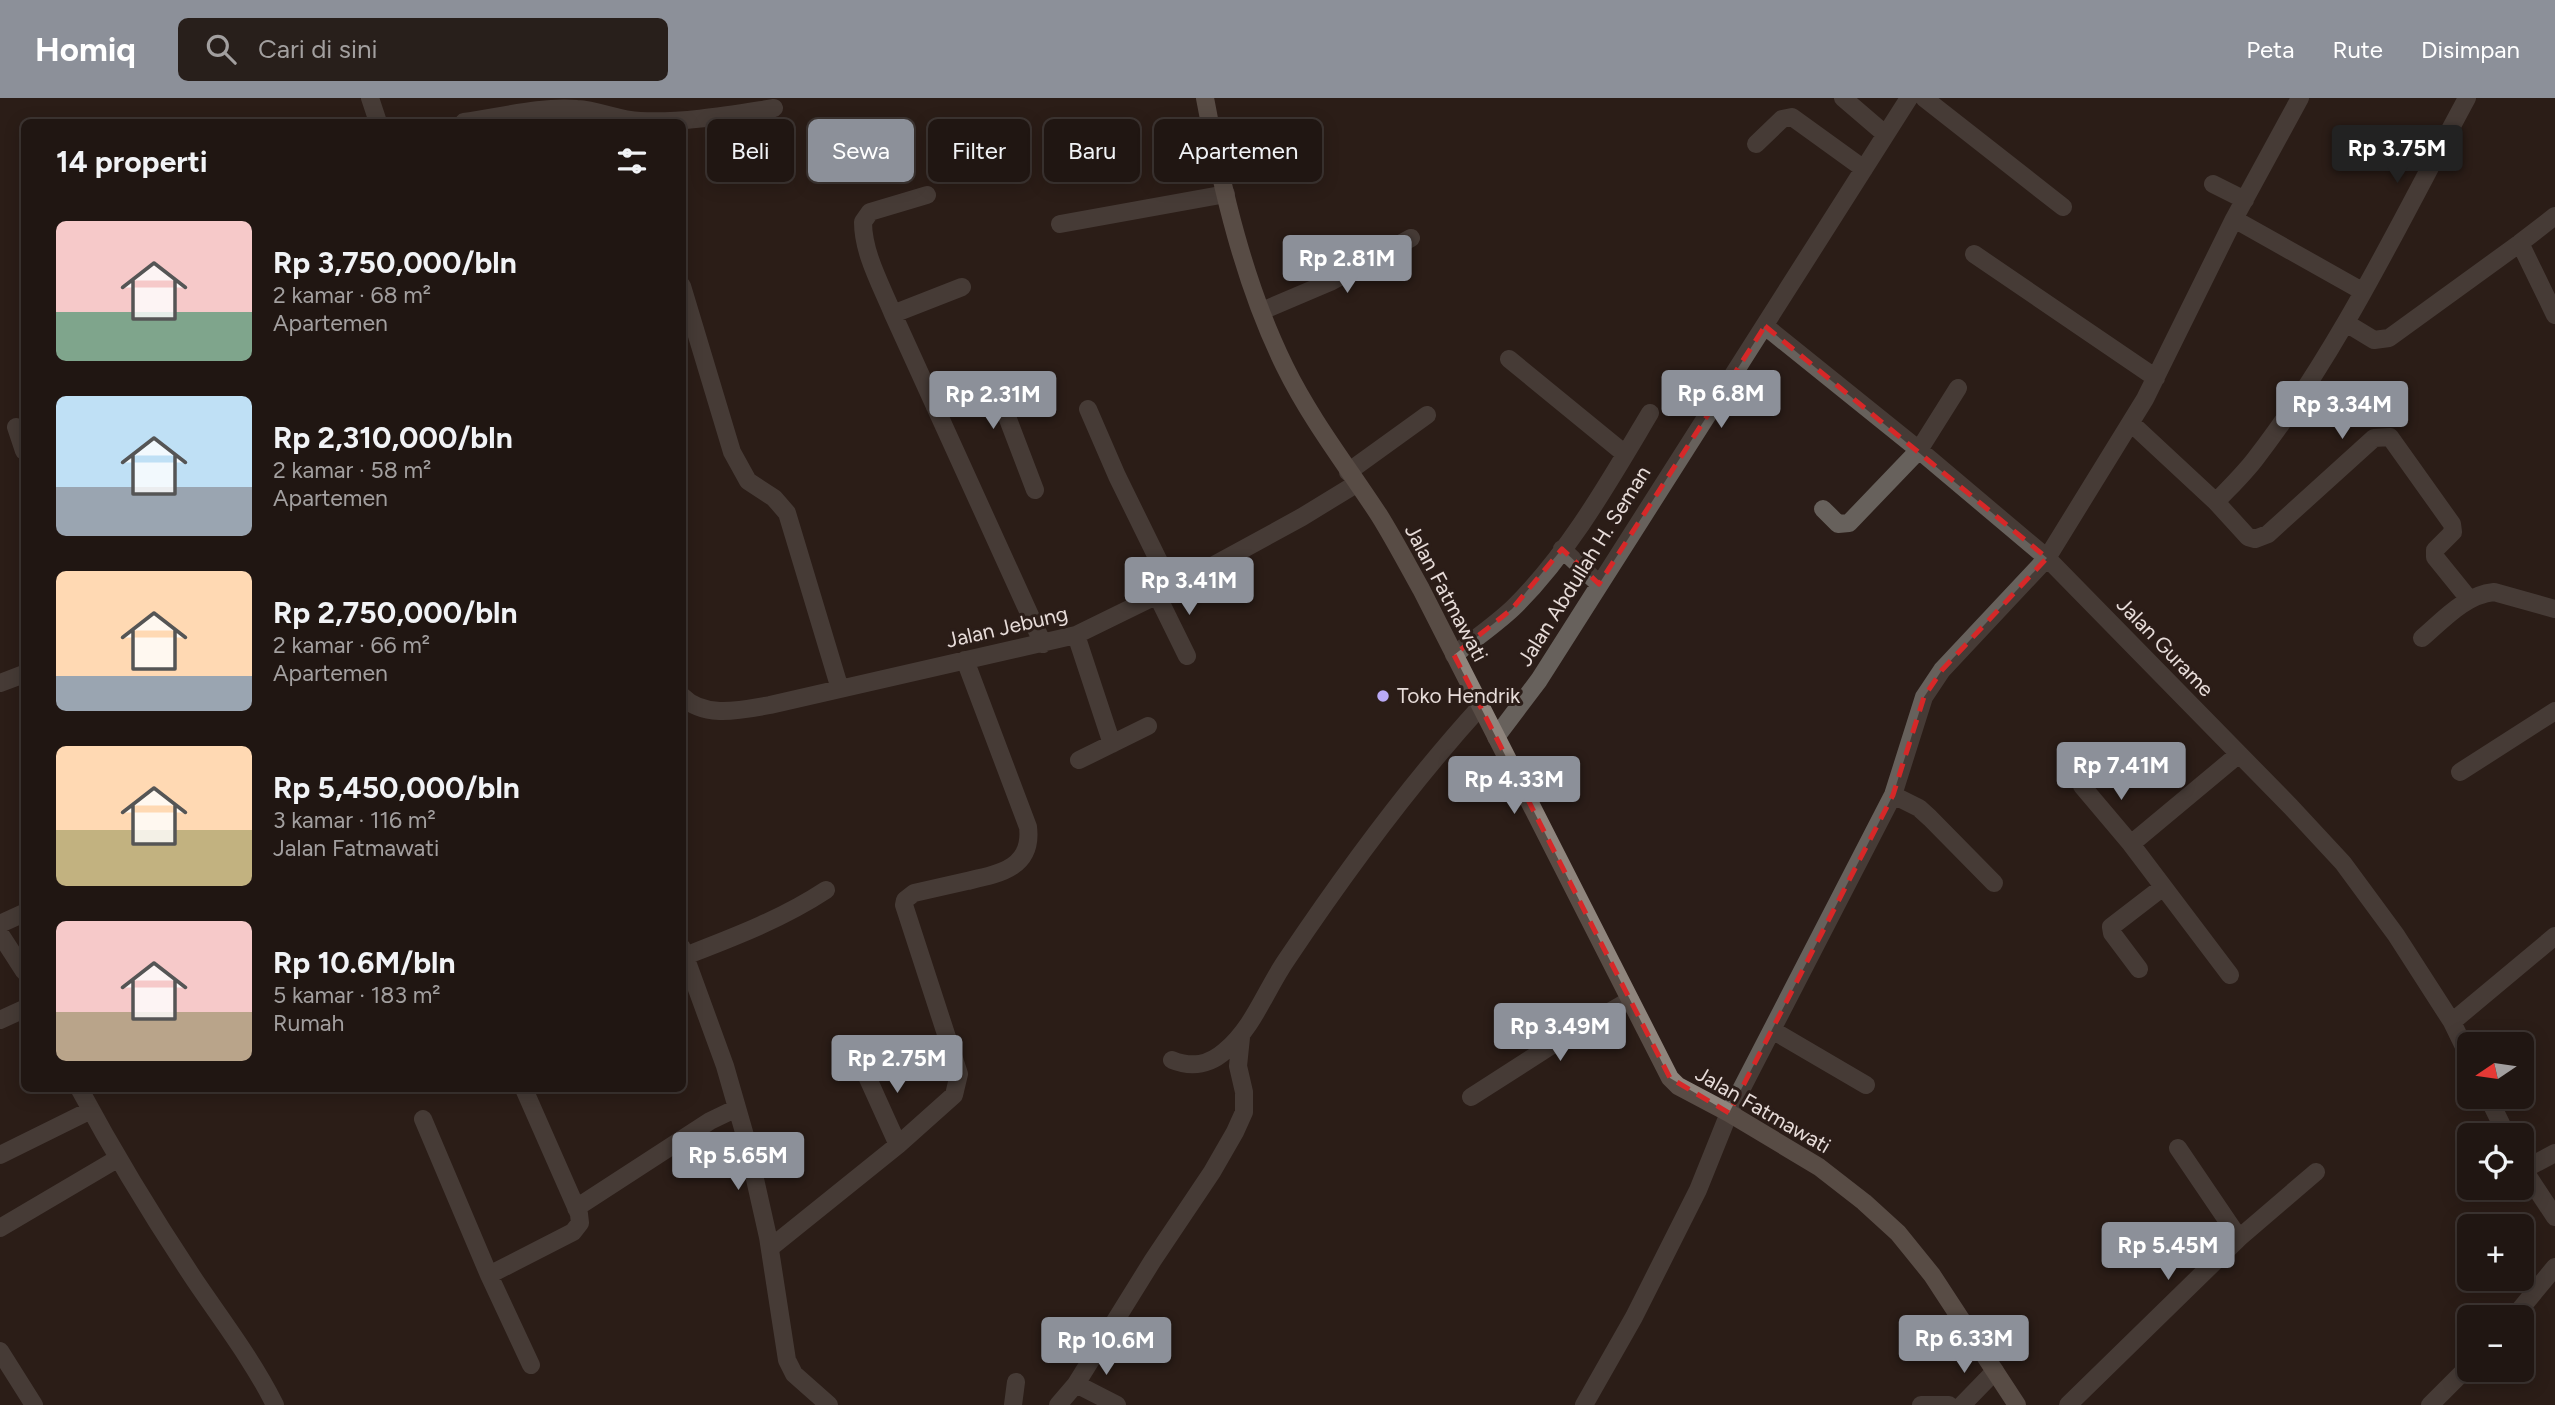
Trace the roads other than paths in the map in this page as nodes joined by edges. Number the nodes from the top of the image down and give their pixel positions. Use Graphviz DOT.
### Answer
graph roads {
  1 [pos="369,98"];
  2 [pos="1205,98"];
  3 [pos="1843,98"];
  4 [pos="1909,98"];
  5 [pos="1924,98"];
  6 [pos="2300,98"];
  7 [pos="2467,98"];
  8 [pos="596,106"];
  9 [pos="774,108"];
  10 [pos="377,119"];
  11 [pos="486,119"];
  12 [pos="618,119"];
  13 [pos="686,120"];
  14 [pos="1885,134"];
  15 [pos="1756,144"];
  16 [pos="1864,169"];
  17 [pos="2213,184"];
  18 [pos="1226,194"];
  19 [pos="927,195"];
  20 [pos="2245,200"];
  21 [pos="2063,207"];
  22 [pos="2555,216"];
  23 [pos="2234,219"];
  24 [pos="1060,224"];
  25 [pos="1411,238"];
  26 [pos="2520,243"];
  27 [pos="1973,254"];
  28 [pos="962,287"];
  29 [pos="2362,291"];
  30 [pos="686,299"];
  31 [pos="1262,311"];
  32 [pos="893,314"];
  33 [pos="2555,315"];
  34 [pos="2346,323"];
  35 [pos="1765,327"];
  36 [pos="1509,359"];
  37 [pos="2156,378"];
  38 [pos="1958,388"];
  39 [pos="935,407"];
  40 [pos="1088,409"];
  41 [pos="1650,413"];
  42 [pos="1427,415"];
  43 [pos="2131,423"];
  44 [pos="14,427"];
  45 [pos="21,444"];
  46 [pos="1919,450"];
  47 [pos="1625,454"];
  48 [pos="1352,478"];
  49 [pos="1035,490"];
  50 [pos="2216,502"];
  51 [pos="1823,509"];
  52 [pos="1562,549"];
  53 [pos="2048,558"];
  54 [pos="1599,584"];
  55 [pos="1164,592"];
  56 [pos="2469,599"];
  57 [pos="2555,609"];
  58 [pos="1076,635"];
  59 [pos="2422,638"];
  60 [pos="1043,644"];
  61 [pos="1454,655"];
  62 [pos="1186,656"];
  63 [pos="965,660"];
  64 [pos="21,675"];
  65 [pos="0,683"];
  66 [pos="840,689"];
  67 [pos="686,704"];
  68 [pos="1480,706"];
  69 [pos="2555,710"];
  70 [pos="1148,726"];
  71 [pos="1496,737"];
  72 [pos="1112,744"];
  73 [pos="2239,754"];
  74 [pos="1079,760"];
  75 [pos="2460,772"];
  76 [pos="2082,786"];
  77 [pos="1892,796"];
  78 [pos="2132,844"];
  79 [pos="1994,883"];
  80 [pos="2163,887"];
  81 [pos="825,890"];
  82 [pos="21,914"];
  83 [pos="0,924"];
  84 [pos="0,934"];
  85 [pos="2555,936"];
  86 [pos="686,963"];
  87 [pos="21,966"];
  88 [pos="686,966"];
  89 [pos="2139,970"];
  90 [pos="2230,975"];
  91 [pos="1630,1000"];
  92 [pos="21,1010"];
  93 [pos="0,1020"];
  94 [pos="2452,1022"];
  95 [pos="1772,1030"];
  96 [pos="2457,1033"];
  97 [pos="1241,1037"];
  98 [pos="860,1060"];
  99 [pos="1172,1060"];
  100 [pos="1866,1085"];
  101 [pos="81,1092"];
  102 [pos="525,1092"];
  103 [pos="1471,1097"];
  104 [pos="737,1108"];
  105 [pos="91,1110"];
  106 [pos="1729,1113"];
  107 [pos="423,1119"];
  108 [pos="898,1145"];
  109 [pos="2178,1148"];
  110 [pos="2555,1153"];
  111 [pos="0,1156"];
  112 [pos="117,1159"];
  113 [pos="2534,1163"];
  114 [pos="2316,1172"];
  115 [pos="2534,1186"];
  116 [pos="576,1208"];
  117 [pos="2555,1217"];
  118 [pos="0,1228"];
  119 [pos="2239,1238"];
  120 [pos="770,1248"];
  121 [pos="2555,1267"];
  122 [pos="489,1275"];
  123 [pos="2524,1305"];
  124 [pos="0,1351"];
  125 [pos="531,1364"];
  126 [pos="1995,1371"];
  127 [pos="2457,1378"];
  128 [pos="1016,1382"];
  129 [pos="1076,1384"];
  130 [pos="34,1405"];
  131 [pos="275,1405"];
  132 [pos="828,1405"];
  133 [pos="1013,1405"];
  134 [pos="1058,1405"];
  135 [pos="1117,1405"];
  136 [pos="1584,1405"];
  137 [pos="1921,1405"];
  138 [pos="1949,1405"];
  139 [pos="1962,1405"];
  140 [pos="2017,1405"];
  141 [pos="2068,1405"];
  142 [pos="2430,1405"];
  1 -- 10 [label="street"];
  2 -- 18 [label="street, Jalan Fatmawati"];
  3 -- 14 [label="street"];
  4 -- 14 [label="street, Jalan Abdullah H. Seman"];
  5 -- 21 [label="street"];
  6 -- 20 [label="street"];
  7 -- 29 [label="street"];
  8 -- 11 [label="street"];
  8 -- 12 [label="street"];
  9 -- 13 [label="street"];
  14 -- 16 [label="street, Jalan Abdullah H. Seman"];
  15 -- 16 [label="street"];
  16 -- 35 [label="street, Jalan Abdullah H. Seman"];
  17 -- 20 [label="street"];
  18 -- 24 [label="street"];
  18 -- 31 [label="street, Jalan Fatmawati"];
  19 -- 32 [label="street"];
  20 -- 23 [label="street"];
  22 -- 26 [label="street"];
  23 -- 29 [label="street"];
  23 -- 37 [label="street"];
  25 -- 31 [label="street"];
  26 -- 33 [label="street"];
  26 -- 34 [label="street"];
  27 -- 37 [label="street"];
  28 -- 32 [label="street"];
  29 -- 34 [label="street"];
  30 -- 66 [label="street"];
  31 -- 48 [label="street, Jalan Fatmawati"];
  32 -- 39 [label="street"];
  34 -- 50 [label="street"];
  35 -- 46 [label="street, Jalan Gurame"];
  35 -- 54 [label="street, Jalan Abdullah H. Seman"];
  36 -- 47 [label="street"];
  37 -- 43 [label="street"];
  38 -- 46 [label="street"];
  39 -- 49 [label="street"];
  39 -- 60 [label="street"];
  40 -- 55 [label="street"];
  41 -- 47 [label="street"];
  42 -- 48 [label="street, Jalan Jebung"];
  43 -- 50 [label="street"];
  43 -- 53 [label="street"];
  44 -- 45 [label="street"];
  46 -- 51 [label="street"];
  46 -- 53 [label="street, Jalan Gurame"];
  47 -- 52 [label="street"];
  48 -- 55 [label="street, Jalan Jebung"];
  48 -- 61 [label="street, Jalan Fatmawati"];
  50 -- 56 [label="street"];
  52 -- 54 [label="street"];
  52 -- 61 [label="street"];
  53 -- 73 [label="street, Jalan Gurame"];
  53 -- 77 [label="street"];
  54 -- 71 [label="street, Jalan Abdullah H. Seman"];
  55 -- 58 [label="street, Jalan Jebung"];
  55 -- 62 [label="street"];
  56 -- 57 [label="street"];
  56 -- 59 [label="street"];
  58 -- 60 [label="street, Jalan Jebung"];
  58 -- 72 [label="street"];
  60 -- 63 [label="street, Jalan Jebung"];
  61 -- 68 [label="street, Jalan Fatmawati"];
  63 -- 66 [label="street, Jalan Jebung"];
  63 -- 108 [label="street"];
  64 -- 65 [label="street"];
  66 -- 67 [label="street, Jalan Jebung"];
  68 -- 71 [label="street, Jalan Fatmawati"];
  68 -- 97 [label="street"];
  69 -- 75 [label="street"];
  70 -- 72 [label="street"];
  71 -- 91 [label="street, Jalan Fatmawati"];
  72 -- 74 [label="street"];
  73 -- 78 [label="street"];
  73 -- 94 [label="street, Jalan Gurame"];
  76 -- 78 [label="street"];
  77 -- 79 [label="street"];
  77 -- 95 [label="street"];
  78 -- 80 [label="street"];
  80 -- 89 [label="street"];
  80 -- 90 [label="street"];
  81 -- 86 [label="street"];
  82 -- 83 [label="street"];
  84 -- 87 [label="street"];
  85 -- 94 [label="street"];
  88 -- 104 [label="street"];
  91 -- 103 [label="street"];
  91 -- 106 [label="street, Jalan Fatmawati"];
  92 -- 93 [label="street"];
  94 -- 96 [label="street, Jalan Gurame"];
  95 -- 100 [label="street"];
  95 -- 106 [label="street"];
  97 -- 99 [label="street"];
  97 -- 129 [label="street"];
  98 -- 108 [label="street"];
  101 -- 105 [label="street"];
  102 -- 116 [label="street"];
  104 -- 116 [label="street"];
  104 -- 120 [label="street"];
  105 -- 111 [label="street"];
  105 -- 112 [label="street"];
  106 -- 126 [label="street, Jalan Fatmawati"];
  106 -- 136 [label="street"];
  107 -- 122 [label="street"];
  108 -- 120 [label="street"];
  109 -- 119 [label="street"];
  110 -- 113 [label="street"];
  112 -- 118 [label="street"];
  112 -- 131 [label="street"];
  114 -- 119 [label="street"];
  115 -- 117 [label="street"];
  116 -- 122 [label="street"];
  119 -- 141 [label="street"];
  120 -- 132 [label="street"];
  121 -- 123 [label="street"];
  122 -- 125 [label="street"];
  124 -- 130 [label="street"];
  126 -- 139 [label="street"];
  126 -- 140 [label="street, Jalan Fatmawati"];
  127 -- 142 [label="street"];
  128 -- 133 [label="street"];
  129 -- 134 [label="street"];
  129 -- 135 [label="street"];
  137 -- 138 [label="street"];
}
